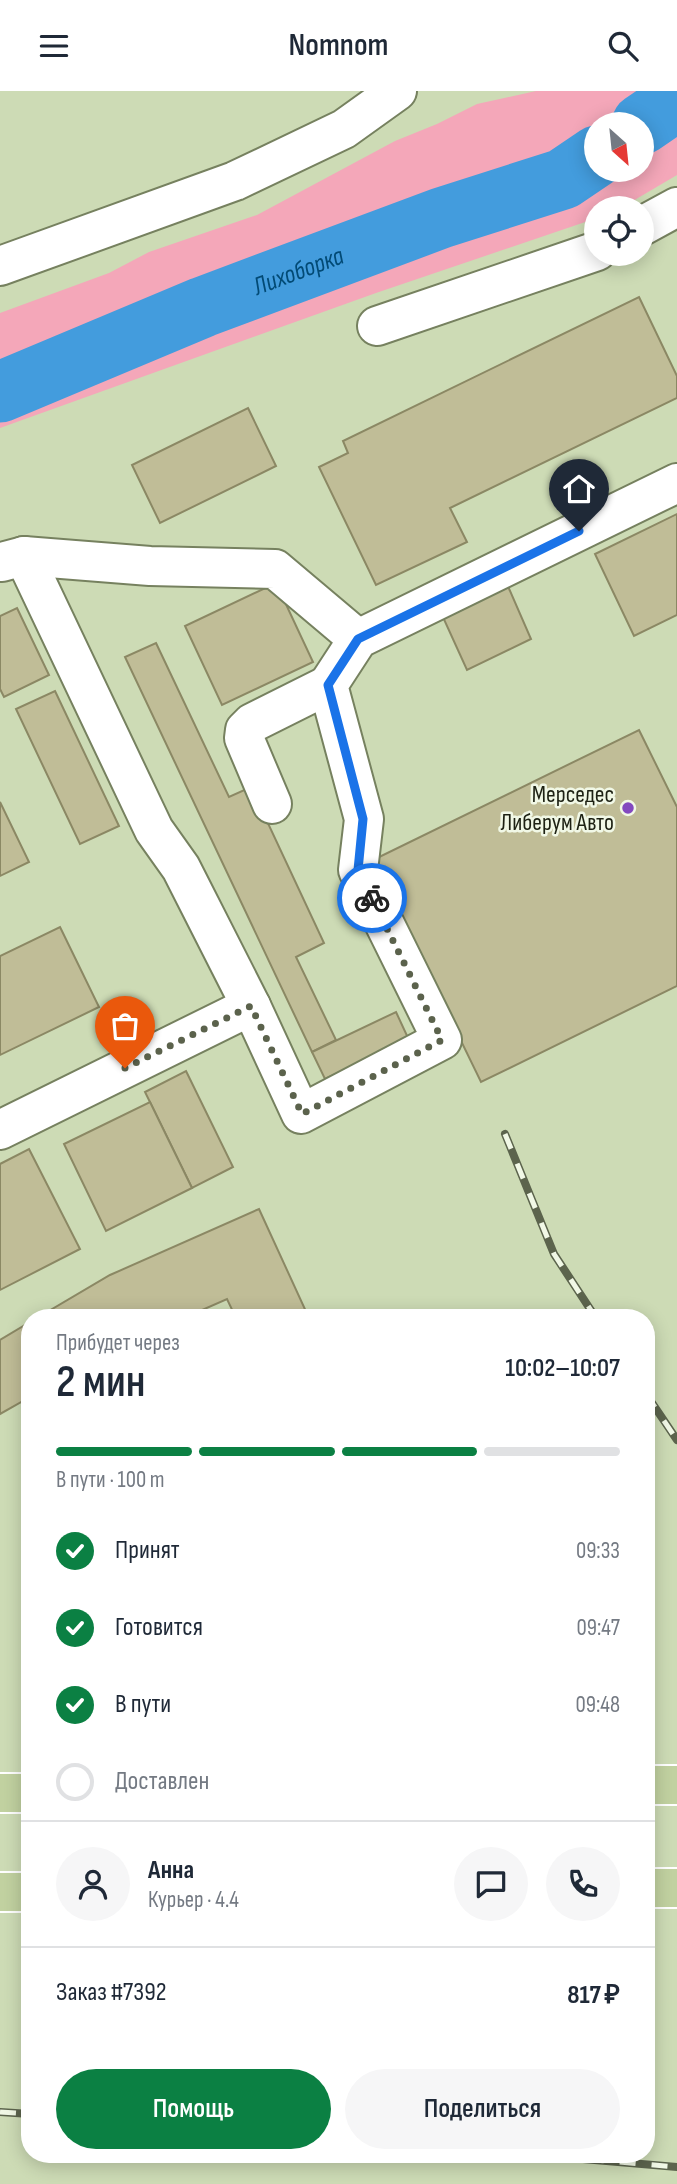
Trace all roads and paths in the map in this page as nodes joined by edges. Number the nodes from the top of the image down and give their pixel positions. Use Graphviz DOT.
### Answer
graph roads {
  1 [pos="397,91"];
  2 [pos="584,255"];
  3 [pos="0,266"];
  4 [pos="377,327"];
  5 [pos="677,483"];
  6 [pos="12,559"];
  7 [pos="358,639"];
  8 [pos="328,685"];
  9 [pos="272,804"];
  10 [pos="251,1006"];
  11 [pos="0,1130"];
  12 [pos="655,1785"];
  13 [pos="677,1785"];
  14 [pos="0,1793"];
  15 [pos="21,1793"];
  16 [pos="655,1888"];
  17 [pos="677,1888"];
  18 [pos="0,1892"];
  19 [pos="21,1892"];
  1 -- 3 [label="lane"];
  2 -- 4 [label="lane"];
  5 -- 7 [label="lane"];
  6 -- 7 [label="lane"];
  6 -- 10 [label="lane"];
  7 -- 8 [label="lane"];
  8 -- 9 [label="lane"];
  8 -- 10 [label="lane"];
  10 -- 11 [label="lane"];
  12 -- 13 [label="main road"];
  14 -- 15 [label="main road"];
  16 -- 17 [label="main road"];
  18 -- 19 [label="main road"];
}
